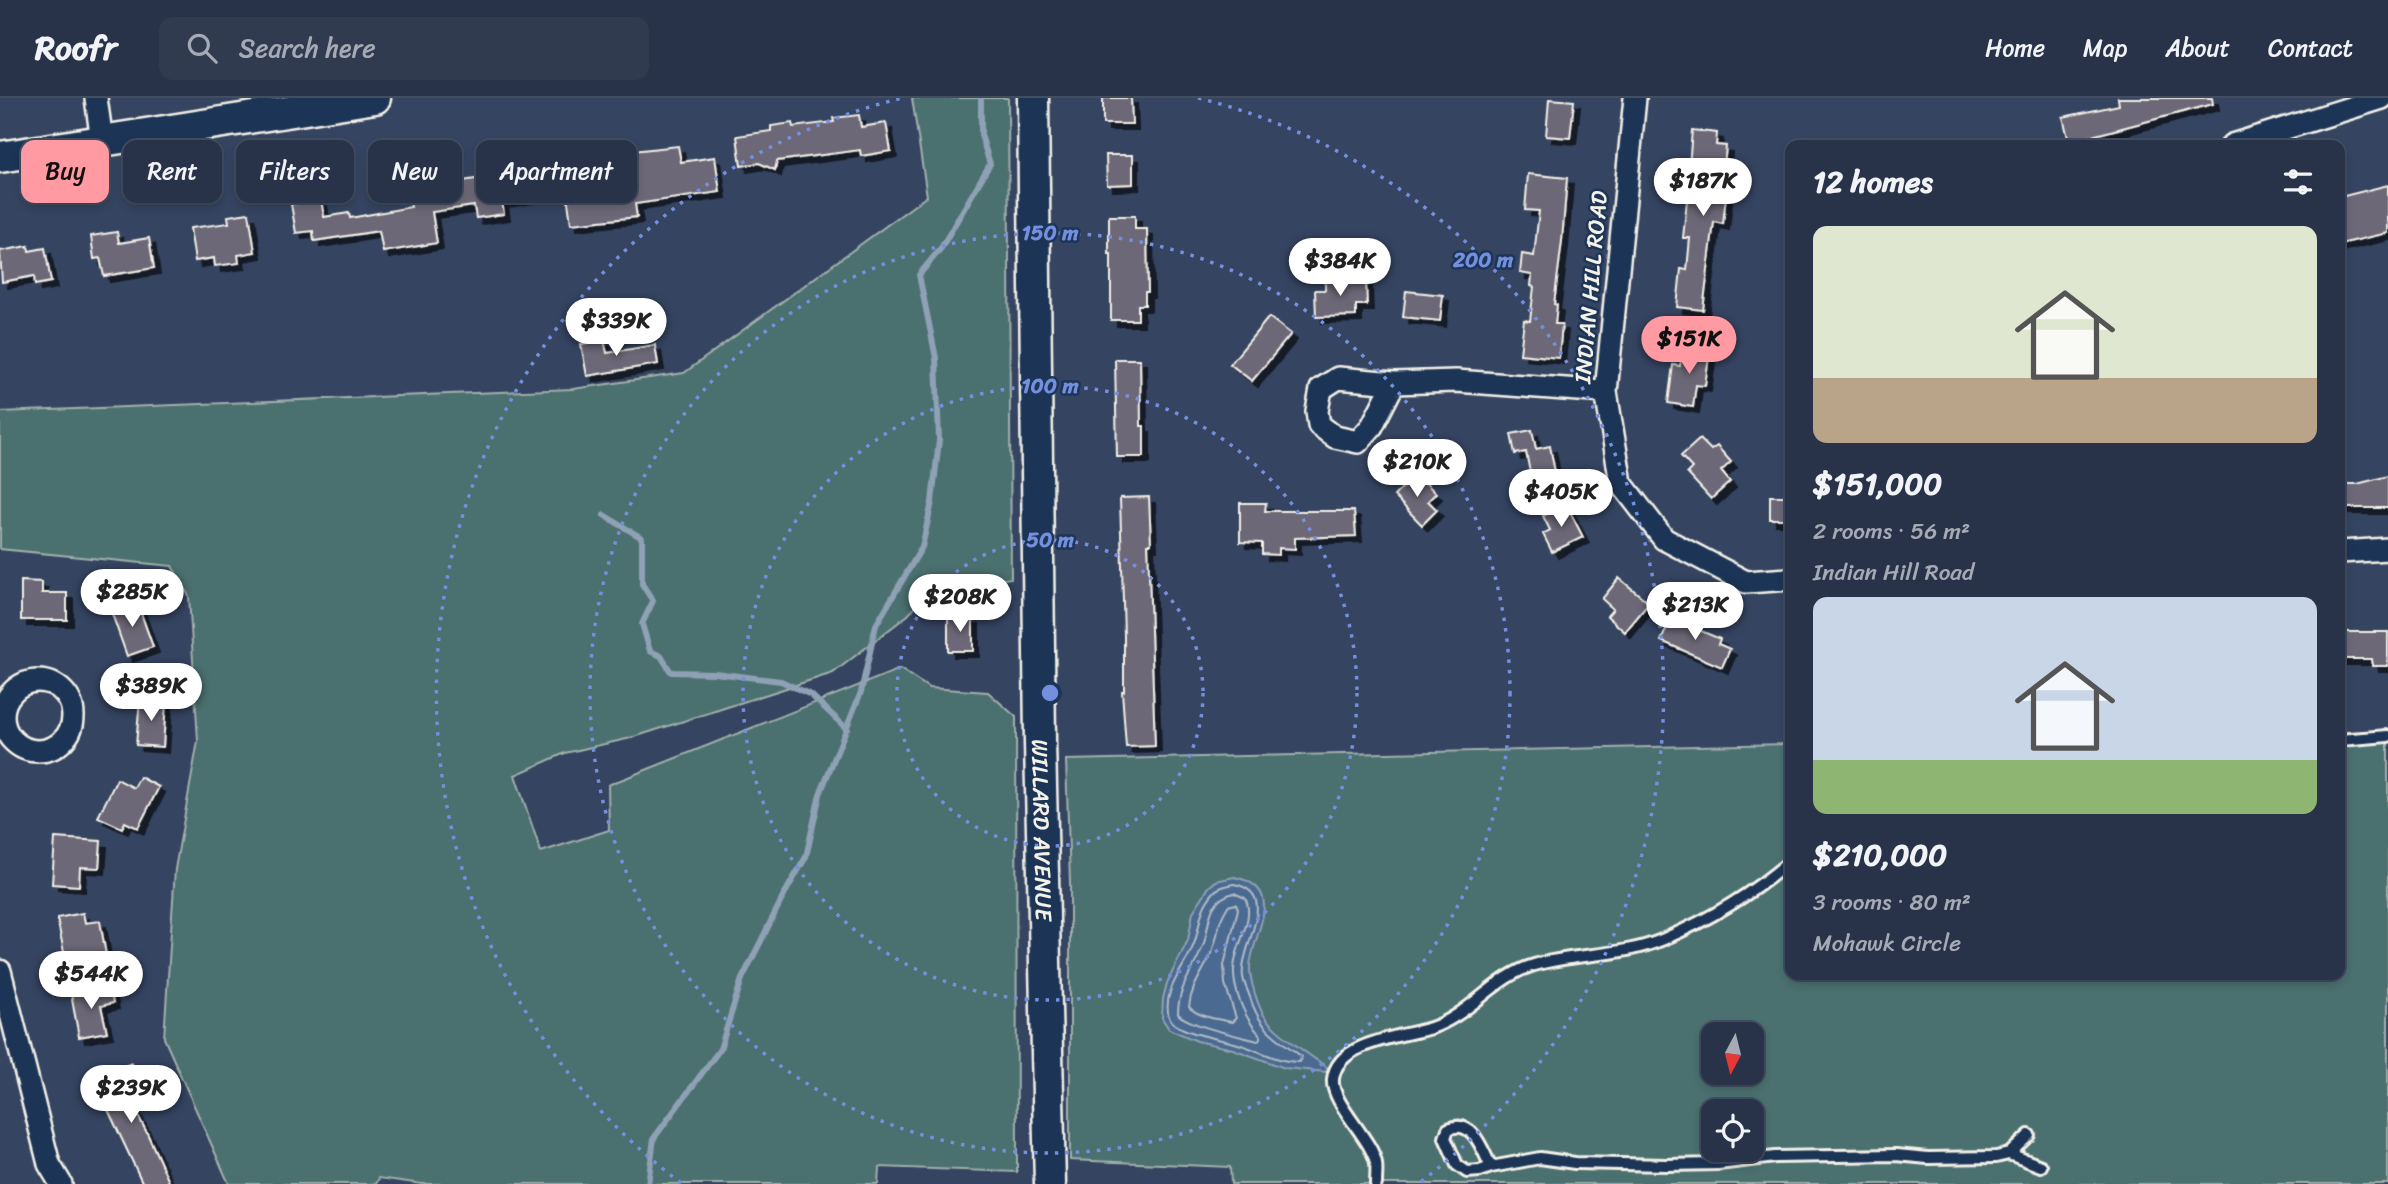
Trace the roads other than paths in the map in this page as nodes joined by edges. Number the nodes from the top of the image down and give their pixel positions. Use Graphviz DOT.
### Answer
graph roads {
  1 [pos="96,98"];
  2 [pos="375,98"];
  3 [pos="1033,98"];
  4 [pos="1635,98"];
  5 [pos="2382,98"];
  6 [pos="103,140"];
  7 [pos="109,140"];
  8 [pos="2248,140"];
  9 [pos="21,154"];
  10 [pos="0,157"];
  11 [pos="1394,383"];
  12 [pos="1606,392"];
  13 [pos="2388,549"];
  14 [pos="2345,552"];
  15 [pos="1785,579"];
  16 [pos="2388,736"];
  17 [pos="2345,740"];
  18 [pos="1785,865"];
  19 [pos="0,971"];
  20 [pos="2029,1135"];
  21 [pos="2008,1154"];
  22 [pos="2041,1166"];
  23 [pos="1492,1167"];
  24 [pos="61,1184"];
  25 [pos="1050,1184"];
  26 [pos="1376,1184"];
  1 -- 6 [label="street"];
  2 -- 7 [label="main road"];
  3 -- 25 [label="main road, WILLARD AVENUE"];
  4 -- 12 [label="street, INDIAN HILL ROAD"];
  5 -- 8 [label="street"];
  9 -- 10 [label="main road"];
  11 -- 12 [label="street"];
  12 -- 15 [label="street, INDIAN HILL ROAD"];
  13 -- 14 [label="street"];
  16 -- 17 [label="lane"];
  18 -- 26 [label="lane"];
  19 -- 24 [label="street"];
  20 -- 21 [label="lane"];
  21 -- 22 [label="lane"];
  21 -- 23 [label="lane"];
  23 -- 23 [label="lane"];
}
